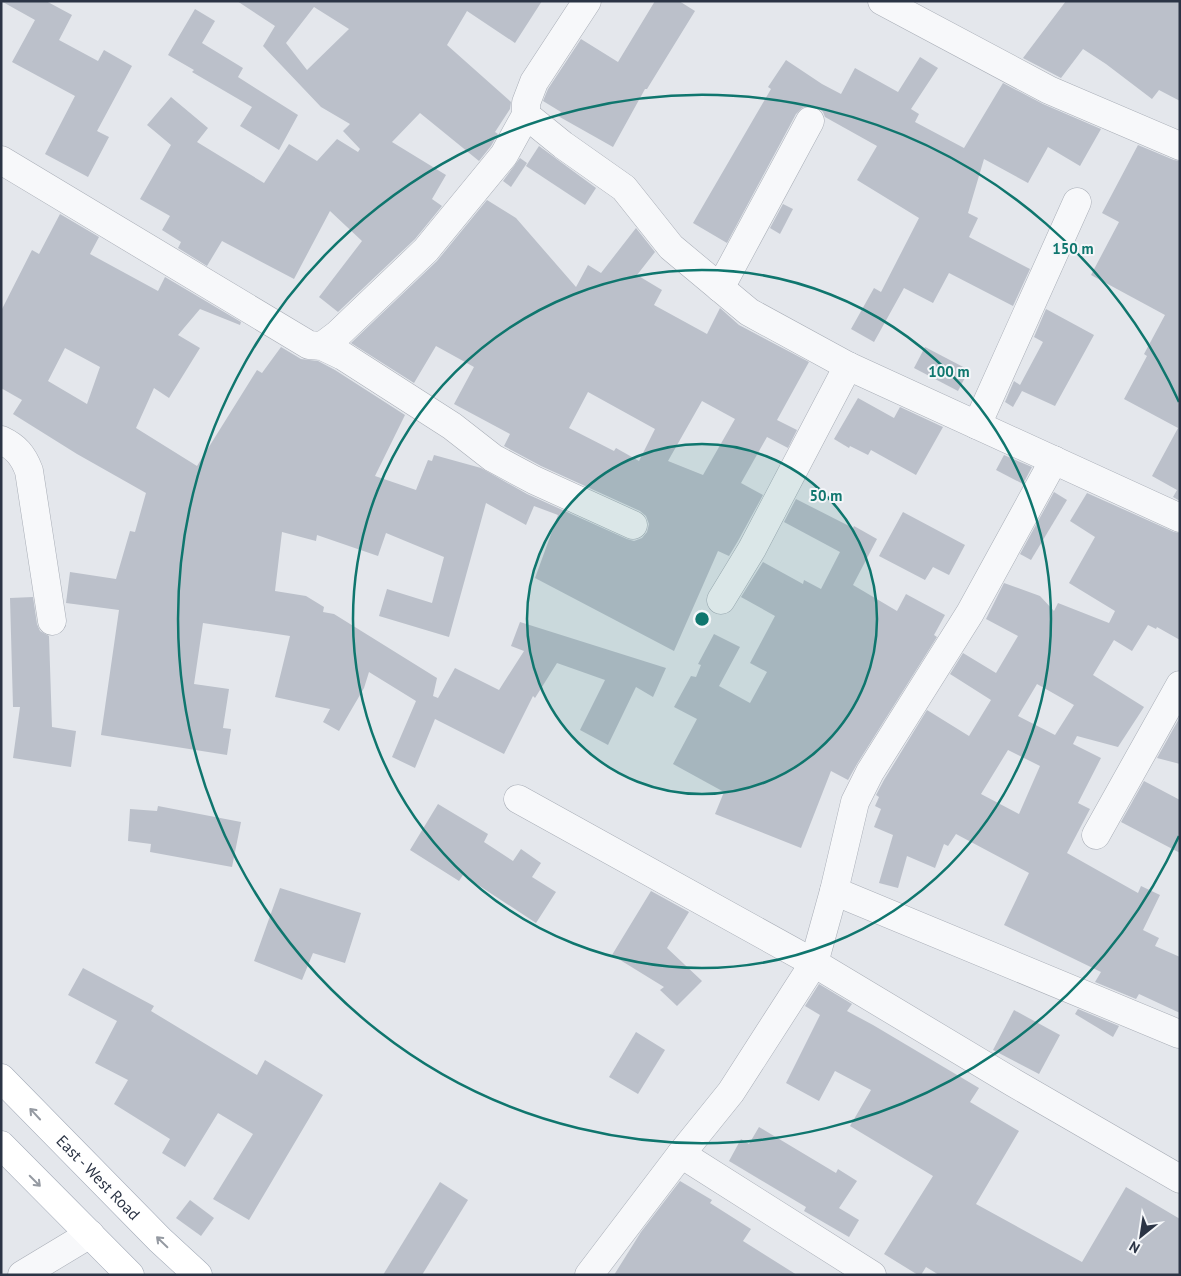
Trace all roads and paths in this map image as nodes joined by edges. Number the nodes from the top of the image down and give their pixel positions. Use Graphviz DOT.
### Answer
graph roads {
  1 [pos="587,1"];
  2 [pos="882,1"];
  3 [pos="526,115"];
  4 [pos="810,121"];
  5 [pos="1180,146"];
  6 [pos="1,160"];
  7 [pos="1077,202"];
  8 [pos="720,288"];
  9 [pos="322,346"];
  10 [pos="848,366"];
  11 [pos="977,425"];
  12 [pos="1,440"];
  13 [pos="1054,460"];
  14 [pos="1180,518"];
  15 [pos="633,525"];
  16 [pos="720,600"];
  17 [pos="52,621"];
  18 [pos="1180,685"];
  19 [pos="518,799"];
  20 [pos="1096,835"];
  21 [pos="834,891"];
  22 [pos="814,963"];
  23 [pos="1179,1034"];
  24 [pos="1,1078"];
  25 [pos="1,1145"];
  26 [pos="681,1154"];
  27 [pos="1180,1179"];
  28 [pos="90,1234"];
  29 [pos="22,1275"];
  30 [pos="130,1275"];
  31 [pos="198,1275"];
  32 [pos="589,1275"];
  33 [pos="872,1275"];
  1 -- 3 [label="street"];
  2 -- 5 [label="street"];
  3 -- 8 [label="street"];
  3 -- 9 [label="street"];
  4 -- 8 [label="street"];
  6 -- 9 [label="street"];
  7 -- 11 [label="street"];
  8 -- 10 [label="street"];
  9 -- 15 [label="street"];
  10 -- 11 [label="street"];
  10 -- 16 [label="street"];
  11 -- 13 [label="street"];
  12 -- 17 [label="street"];
  13 -- 14 [label="street"];
  13 -- 21 [label="street"];
  18 -- 20 [label="street"];
  19 -- 22 [label="street"];
  21 -- 22 [label="street"];
  21 -- 23 [label="street"];
  22 -- 26 [label="street"];
  22 -- 27 [label="street"];
  31 -- 24 [label="main road, East - West Road, one-way"];
  25 -- 28 [label="main road, one-way"];
  26 -- 32 [label="street"];
  26 -- 33 [label="street"];
  28 -- 29 [label="street"];
  28 -- 30 [label="main road"];
}
